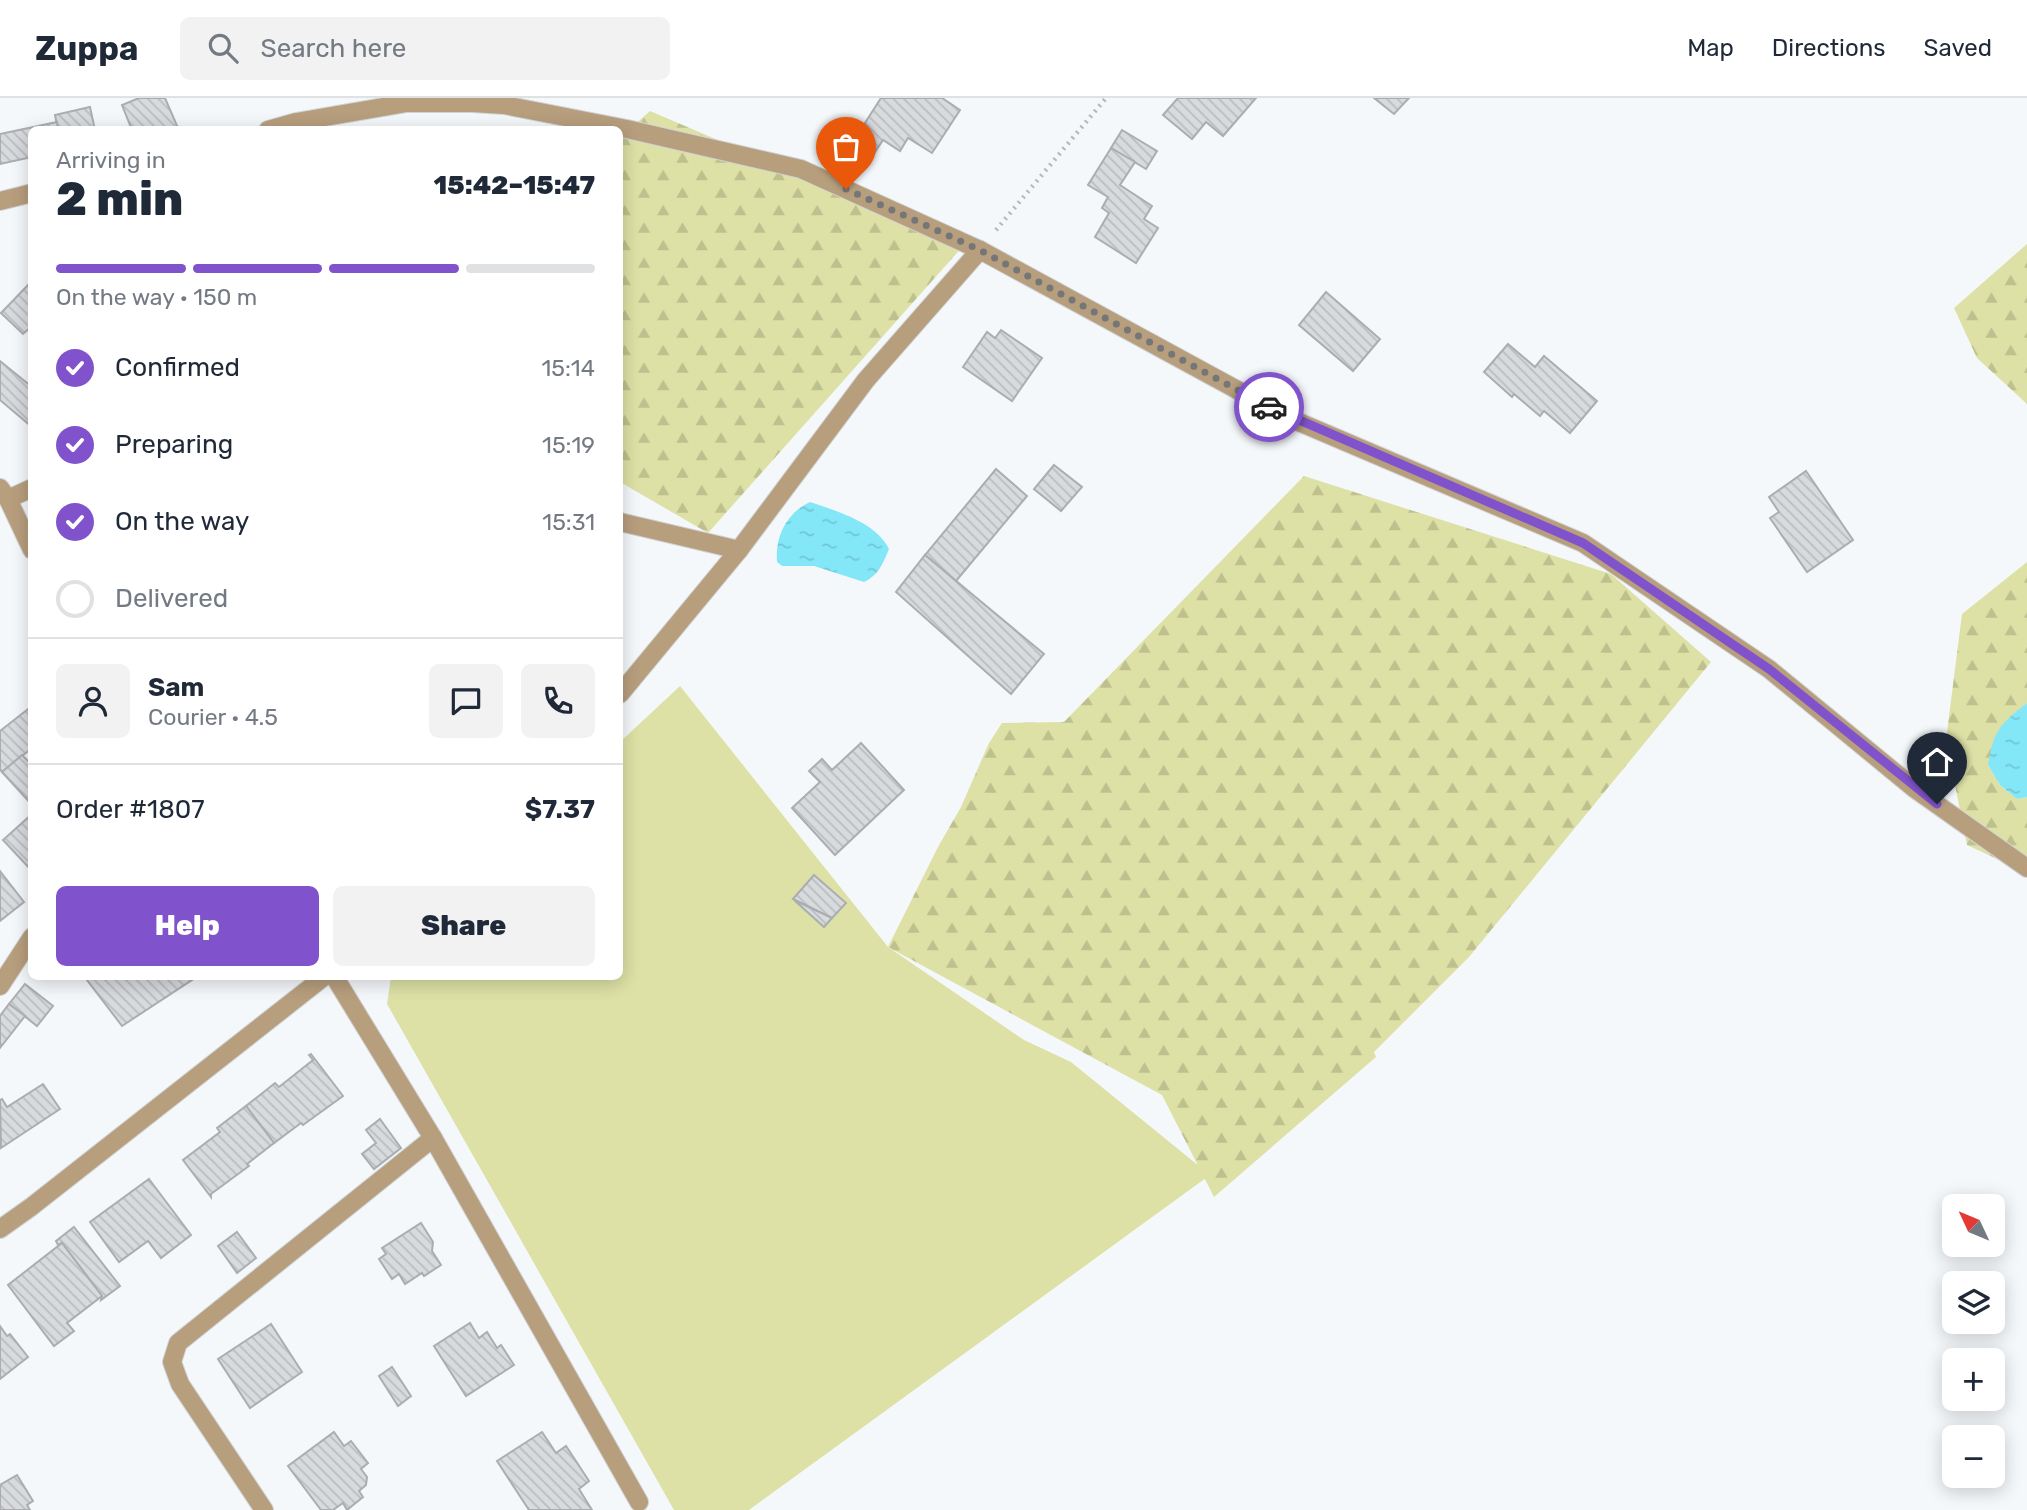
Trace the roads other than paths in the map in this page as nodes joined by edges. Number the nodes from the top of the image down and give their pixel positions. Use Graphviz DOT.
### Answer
graph roads {
  1 [pos="282,126"];
  2 [pos="612,126"];
  3 [pos="623,128"];
  4 [pos="28,194"];
  5 [pos="0,201"];
  6 [pos="980,250"];
  7 [pos="28,489"];
  8 [pos="4,494"];
  9 [pos="623,523"];
  10 [pos="28,542"];
  11 [pos="739,550"];
  12 [pos="623,690"];
  13 [pos="2027,868"];
  14 [pos="28,943"];
  15 [pos="320,980"];
  16 [pos="336,980"];
  17 [pos="0,986"];
  18 [pos="433,1138"];
  19 [pos="0,1229"];
  20 [pos="639,1502"];
  21 [pos="264,1510"];
  1 -- 2 [label="street"];
  3 -- 6 [label="street"];
  4 -- 5 [label="street"];
  6 -- 11 [label="street"];
  6 -- 13 [label="street"];
  7 -- 8 [label="street"];
  8 -- 10 [label="street"];
  9 -- 11 [label="street"];
  11 -- 12 [label="street"];
  14 -- 17 [label="street"];
  15 -- 19 [label="street"];
  16 -- 18 [label="street"];
  18 -- 20 [label="street"];
  18 -- 21 [label="street"];
}
